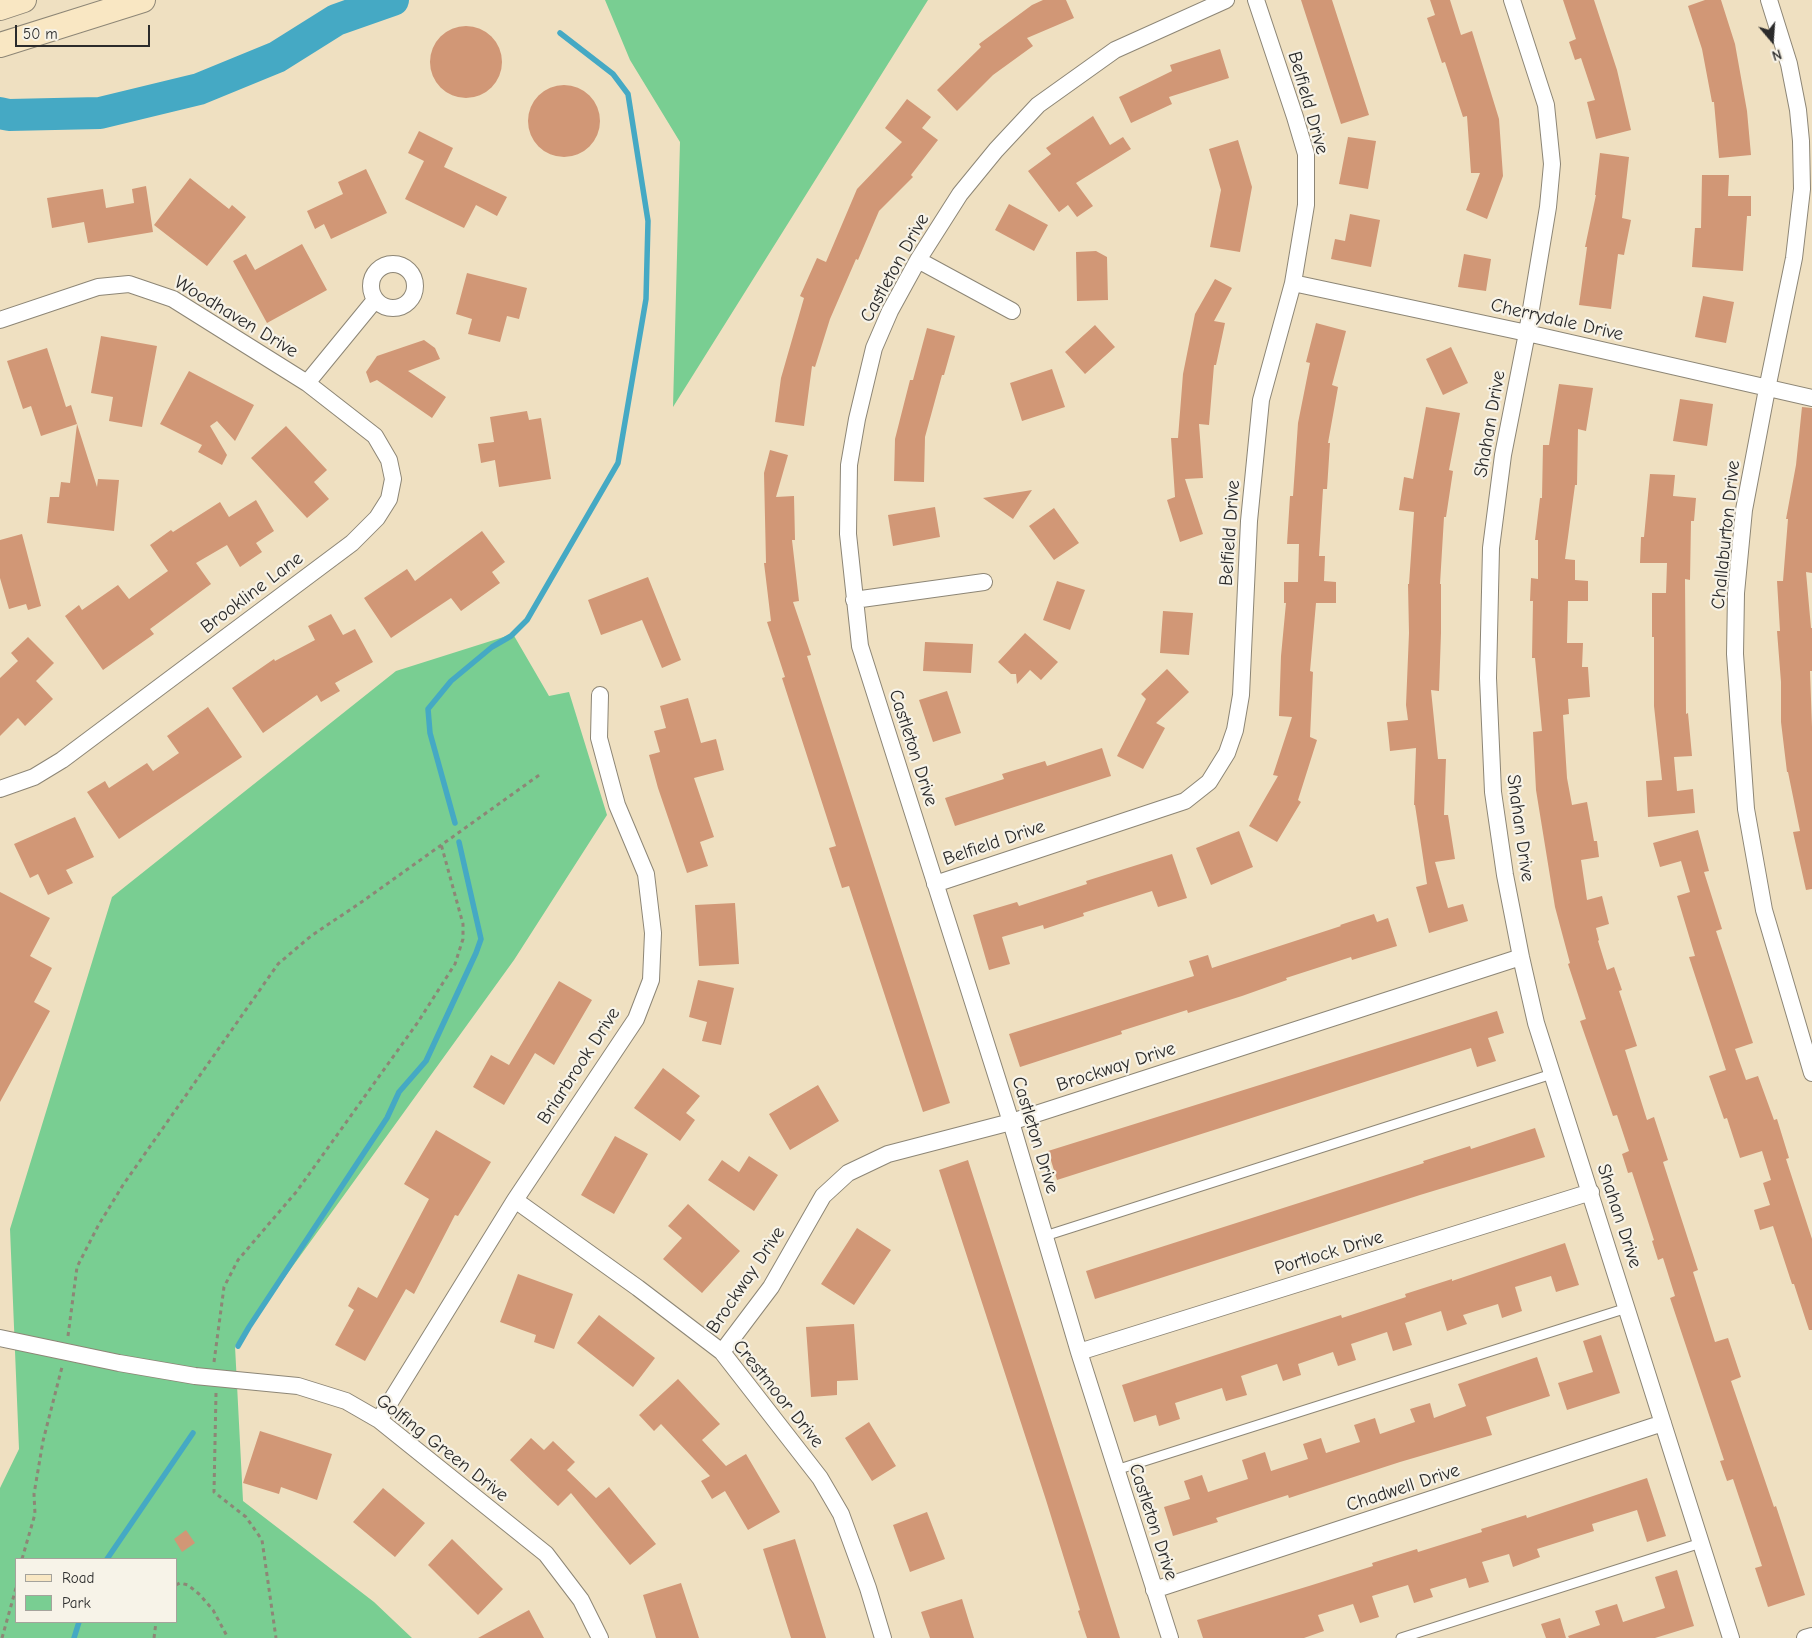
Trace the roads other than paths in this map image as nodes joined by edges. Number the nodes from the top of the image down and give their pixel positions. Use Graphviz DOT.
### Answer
graph roads {
  1 [pos="24,0"];
  2 [pos="143,0"];
  3 [pos="1226,0"];
  4 [pos="1256,0"];
  5 [pos="1512,0"];
  6 [pos="1769,0"];
  7 [pos="0,8"];
  8 [pos="0,45"];
  9 [pos="918,260"];
  10 [pos="1293,283"];
  11 [pos="375,300"];
  12 [pos="1012,311"];
  13 [pos="0,320"];
  14 [pos="1527,333"];
  15 [pos="307,383"];
  16 [pos="1767,389"];
  17 [pos="1812,398"];
  18 [pos="984,582"];
  19 [pos="854,600"];
  20 [pos="600,695"];
  21 [pos="0,789"];
  22 [pos="935,884"];
  23 [pos="1521,957"];
  24 [pos="1812,1073"];
  25 [pos="1552,1074"];
  26 [pos="1011,1122"];
  27 [pos="1591,1192"];
  28 [pos="515,1200"];
  29 [pos="1044,1236"];
  30 [pos="1627,1308"];
  31 [pos="0,1338"];
  32 [pos="722,1352"];
  33 [pos="1079,1352"];
  34 [pos="379,1420"];
  35 [pos="1664,1423"];
  36 [pos="1116,1470"];
  37 [pos="1701,1543"];
  38 [pos="1154,1590"];
  39 [pos="1812,1636"];
  40 [pos="600,1638"];
  41 [pos="883,1638"];
  42 [pos="1170,1638"];
  43 [pos="1401,1638"];
  44 [pos="1731,1638"];
  45 [pos="1805,1638"];
  1 -- 7 [label="main road"];
  2 -- 8 [label="main road"];
  3 -- 9 [label="street, Castleton Drive"];
  4 -- 10 [label="street, Belfield Drive"];
  5 -- 14 [label="street, Shahan Drive"];
  6 -- 16 [label="street, Challaburton Drive"];
  9 -- 12 [label="street"];
  9 -- 19 [label="street, Castleton Drive"];
  10 -- 14 [label="street, Cherrydale Drive"];
  10 -- 22 [label="street, Belfield Drive"];
  11 -- 15 [label="street"];
  13 -- 15 [label="street, Woodhaven Drive"];
  14 -- 16 [label="street, Cherrydale Drive"];
  14 -- 23 [label="street, Shahan Drive"];
  15 -- 21 [label="street, Brookline Lane"];
  16 -- 17 [label="street, Cherrydale Drive"];
  16 -- 24 [label="street, Challaburton Drive"];
  18 -- 19 [label="street"];
  19 -- 22 [label="street, Castleton Drive"];
  20 -- 28 [label="street, Briarbrook Drive"];
  22 -- 26 [label="street, Castleton Drive"];
  23 -- 25 [label="street, Shahan Drive"];
  23 -- 26 [label="street, Brockway Drive"];
  25 -- 27 [label="street, Shahan Drive"];
  25 -- 29 [label="lane"];
  26 -- 29 [label="street, Castleton Drive"];
  26 -- 32 [label="street, Brockway Drive"];
  27 -- 30 [label="street, Shahan Drive"];
  27 -- 33 [label="street, Portlock Drive"];
  28 -- 32 [label="street, Crestmoor Drive"];
  28 -- 34 [label="street, Briarbrook Drive"];
  29 -- 33 [label="street, Castleton Drive"];
  30 -- 35 [label="street, Shahan Drive"];
  30 -- 36 [label="lane"];
  31 -- 34 [label="street, Golfing Green Drive"];
  32 -- 41 [label="street, Crestmoor Drive"];
  33 -- 36 [label="street, Castleton Drive"];
  34 -- 40 [label="street, Golfing Green Drive"];
  35 -- 37 [label="street, Shahan Drive"];
  35 -- 38 [label="street, Chadwell Drive"];
  36 -- 38 [label="street, Castleton Drive"];
  37 -- 43 [label="lane"];
  37 -- 44 [label="street, Shahan Drive"];
  38 -- 42 [label="street, Castleton Drive"];
  39 -- 45 [label="street"];
}
